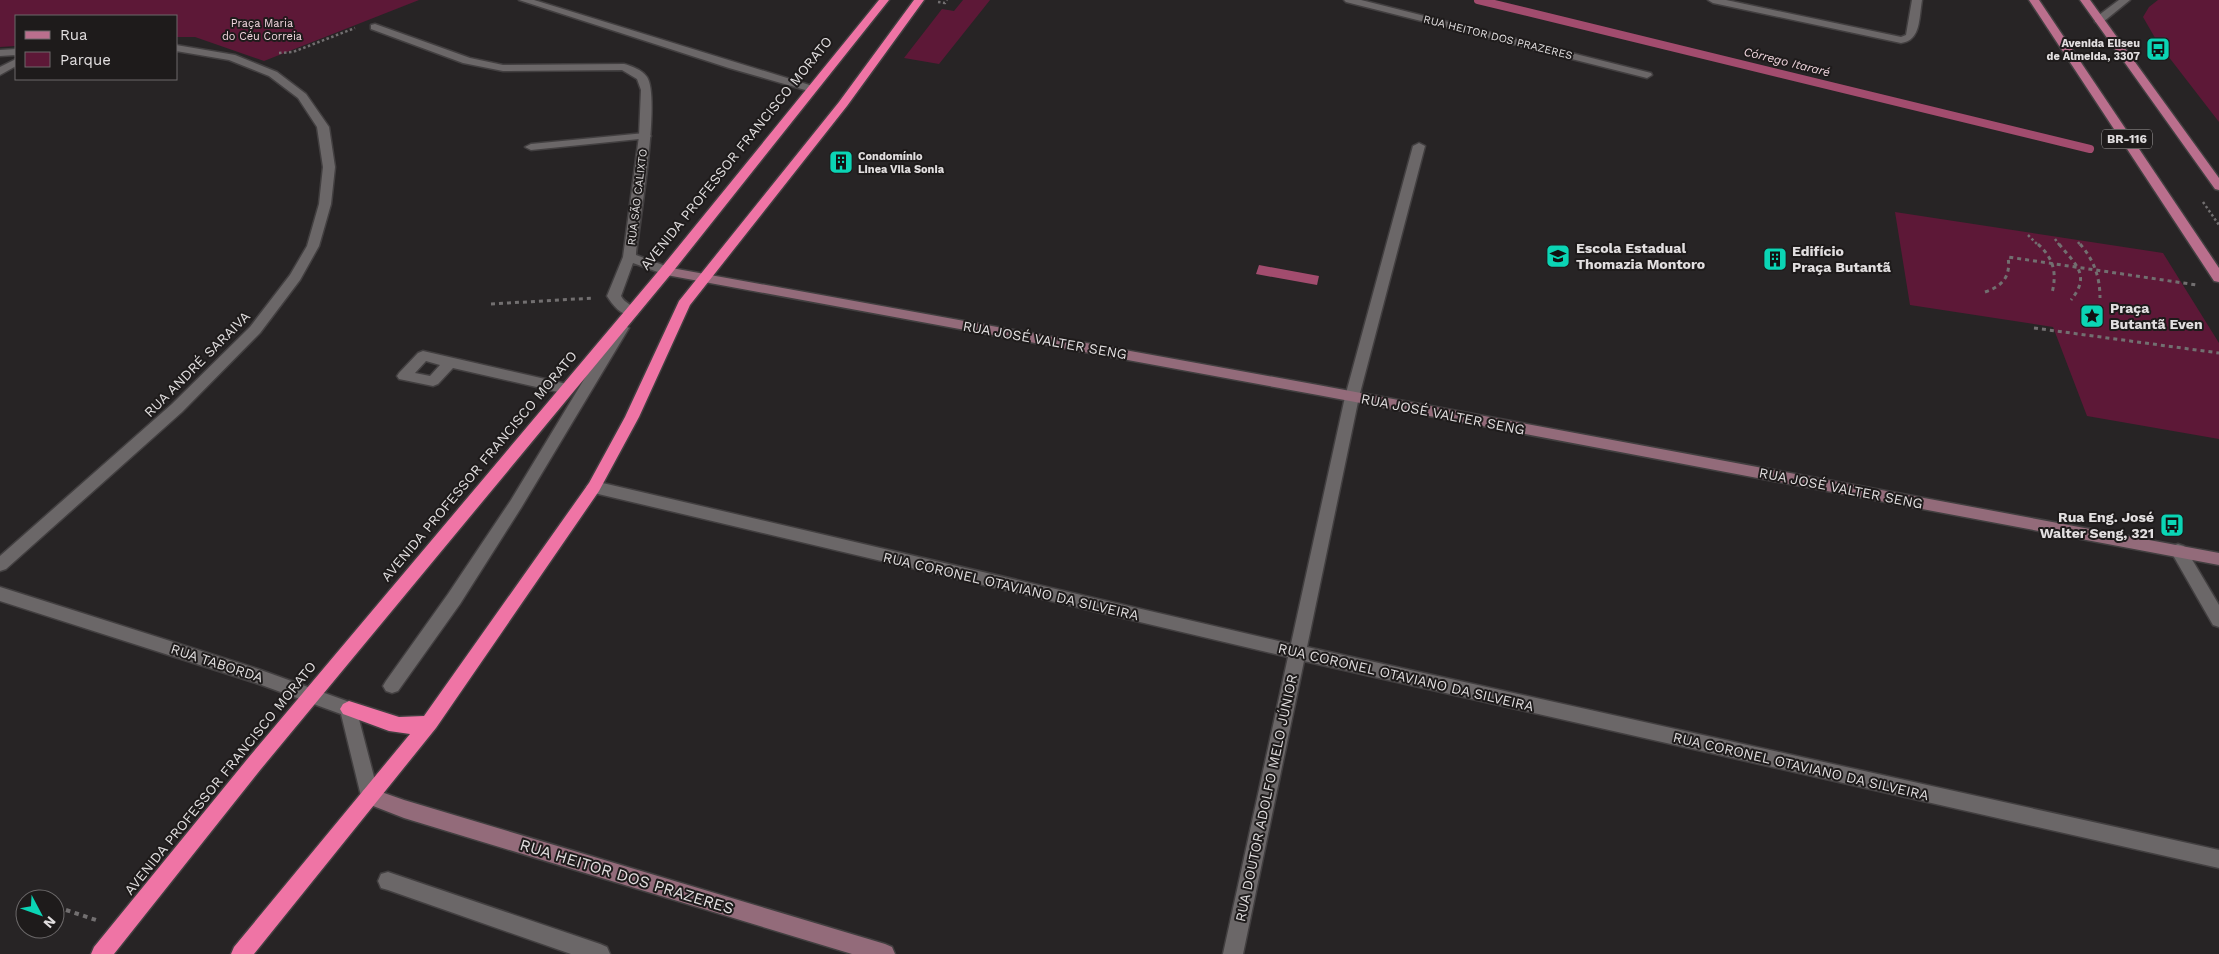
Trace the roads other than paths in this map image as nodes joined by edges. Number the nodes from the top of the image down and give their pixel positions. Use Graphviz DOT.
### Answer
graph roads {
  1 [pos="524,0"];
  2 [pos="884,0"];
  3 [pos="919,0"];
  4 [pos="1349,0"];
  5 [pos="1713,0"];
  6 [pos="1916,0"];
  7 [pos="2034,0"];
  8 [pos="2085,0"];
  9 [pos="2125,0"];
  10 [pos="2099,20"];
  11 [pos="375,27"];
  12 [pos="178,48"];
  13 [pos="15,52"];
  14 [pos="0,54"];
  15 [pos="15,63"];
  16 [pos="0,72"];
  17 [pos="1647,75"];
  18 [pos="812,88"];
  19 [pos="644,136"];
  20 [pos="1419,146"];
  21 [pos="532,147"];
  22 [pos="2219,186"];
  23 [pos="629,257"];
  24 [pos="666,271"];
  25 [pos="703,278"];
  26 [pos="2219,278"];
  27 [pos="632,312"];
  28 [pos="449,363"];
  29 [pos="567,389"];
  30 [pos="1352,397"];
  31 [pos="594,487"];
  32 [pos="2178,550"];
  33 [pos="2219,560"];
  34 [pos="0,565"];
  35 [pos="0,594"];
  36 [pos="2219,620"];
  37 [pos="1297,652"];
  38 [pos="392,686"];
  39 [pos="311,696"];
  40 [pos="349,709"];
  41 [pos="430,723"];
  42 [pos="370,796"];
  43 [pos="2219,859"];
  44 [pos="388,881"];
  45 [pos="101,954"];
  46 [pos="241,954"];
  47 [pos="600,954"];
  48 [pos="885,954"];
  49 [pos="1233,954"];
  1 -- 18 [label="street"];
  2 -- 18 [label="highway, AVENIDA PROFESSOR FRANCISCO MORATO"];
  3 -- 25 [label="highway"];
  4 -- 17 [label="street, RUA HEITOR DOS PRAZERES"];
  5 -- 6 [label="street"];
  7 -- 26 [label="main road, BR-116"];
  8 -- 10 [label="main road"];
  9 -- 10 [label="street"];
  10 -- 22 [label="main road"];
  11 -- 19 [label="street, RUA SÃO CALIXTO"];
  12 -- 34 [label="street, RUA ANDRÉ SARAIVA"];
  13 -- 14 [label="street"];
  15 -- 16 [label="street"];
  18 -- 24 [label="highway, AVENIDA PROFESSOR FRANCISCO MORATO"];
  19 -- 21 [label="street, RUA SÃO CALIXTO"];
  19 -- 23 [label="street, RUA SÃO CALIXTO"];
  20 -- 30 [label="street, RUA DOUTOR ADOLFO MELO JÚNIOR"];
  23 -- 24 [label="street, RUA SÃO CALIXTO"];
  23 -- 27 [label="street, RUA SÃO CALIXTO"];
  24 -- 25 [label="street, RUA JOSÉ VALTER SENG"];
  24 -- 27 [label="highway, AVENIDA PROFESSOR FRANCISCO MORATO"];
  25 -- 30 [label="street, RUA JOSÉ VALTER SENG"];
  25 -- 31 [label="highway"];
  27 -- 29 [label="highway, AVENIDA PROFESSOR FRANCISCO MORATO"];
  27 -- 38 [label="street"];
  28 -- 29 [label="street"];
  29 -- 39 [label="highway, AVENIDA PROFESSOR FRANCISCO MORATO"];
  30 -- 32 [label="street, RUA JOSÉ VALTER SENG"];
  30 -- 37 [label="street, RUA DOUTOR ADOLFO MELO JÚNIOR"];
  31 -- 37 [label="street, RUA CORONEL OTAVIANO DA SILVEIRA"];
  31 -- 41 [label="highway"];
  32 -- 33 [label="street, RUA JOSÉ VALTER SENG"];
  32 -- 36 [label="street"];
  35 -- 39 [label="street, RUA TABORDA"];
  37 -- 43 [label="street, RUA CORONEL OTAVIANO DA SILVEIRA"];
  37 -- 49 [label="street, RUA DOUTOR ADOLFO MELO JÚNIOR"];
  39 -- 40 [label="street, RUA TABORDA"];
  39 -- 45 [label="highway, AVENIDA PROFESSOR FRANCISCO MORATO"];
  40 -- 41 [label="highway"];
  40 -- 42 [label="street"];
  41 -- 42 [label="highway"];
  42 -- 46 [label="highway"];
  42 -- 48 [label="street, RUA HEITOR DOS PRAZERES"];
  44 -- 47 [label="street"];
}
